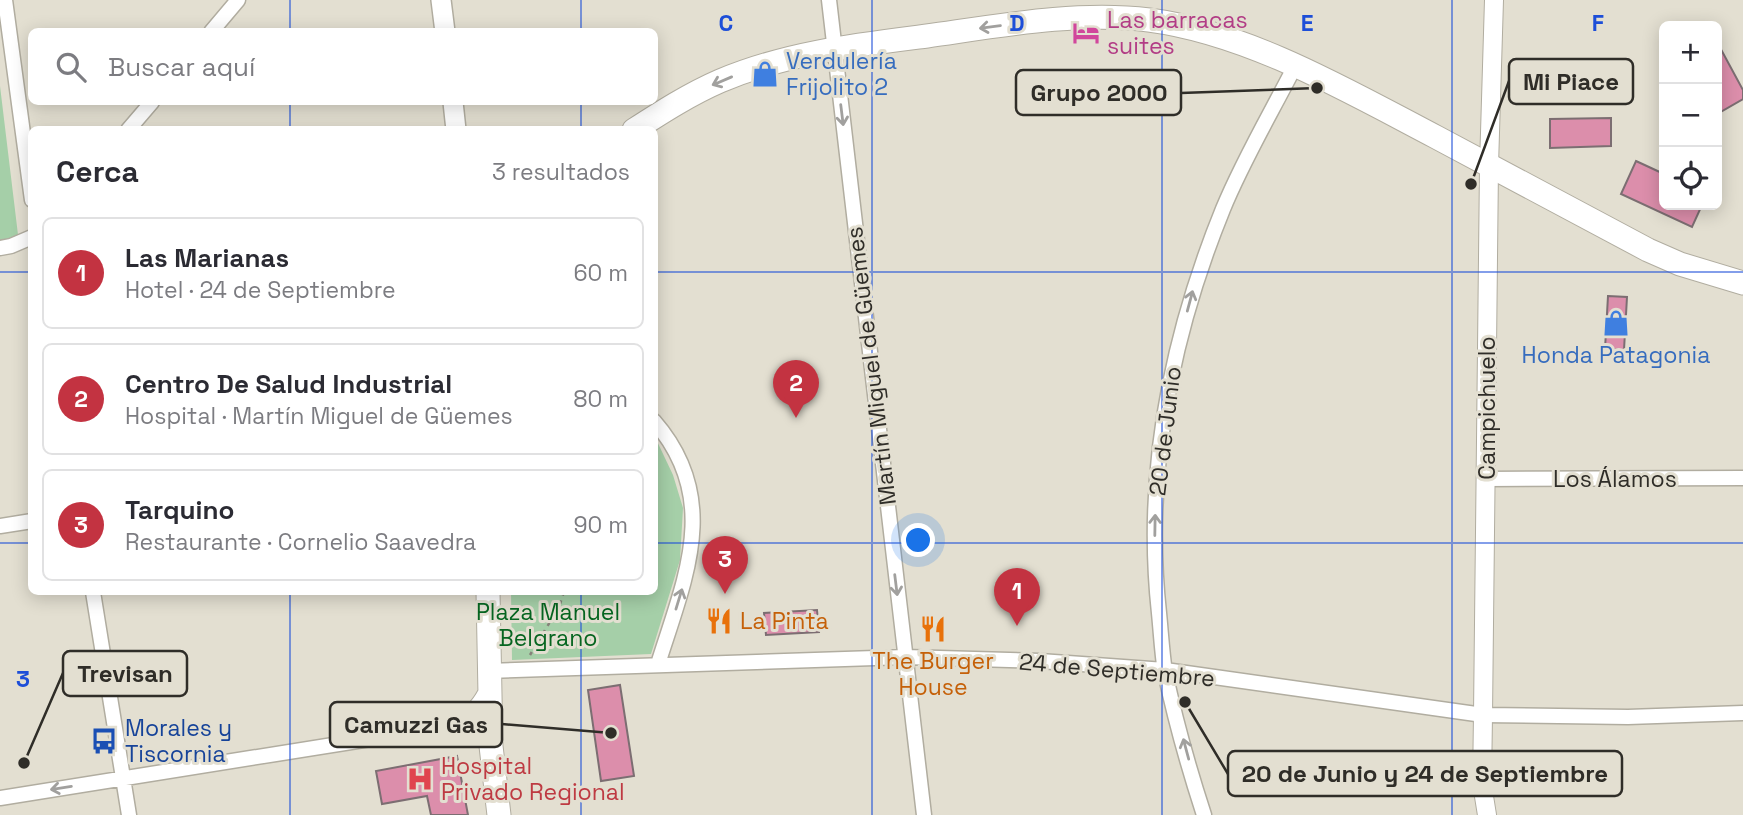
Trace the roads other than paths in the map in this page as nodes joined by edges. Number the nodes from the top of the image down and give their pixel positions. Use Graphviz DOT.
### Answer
graph roads {
  1 [pos="5,0"];
  2 [pos="238,0"];
  3 [pos="441,0"];
  4 [pos="829,0"];
  5 [pos="1494,0"];
  6 [pos="214,28"];
  7 [pos="444,28"];
  8 [pos="834,48"];
  9 [pos="1295,66"];
  10 [pos="149,105"];
  11 [pos="453,105"];
  12 [pos="131,126"];
  13 [pos="456,126"];
  14 [pos="640,126"];
  15 [pos="1489,166"];
  16 [pos="28,170"];
  17 [pos="28,239"];
  18 [pos="0,248"];
  19 [pos="1743,283"];
  20 [pos="658,426"];
  21 [pos="1743,478"];
  22 [pos="1486,480"];
  23 [pos="28,522"];
  24 [pos="0,526"];
  25 [pos="93,595"];
  26 [pos="488,595"];
  27 [pos="905,657"];
  28 [pos="658,664"];
  29 [pos="1165,670"];
  30 [pos="488,671"];
  31 [pos="489,695"];
  32 [pos="1743,713"];
  33 [pos="1482,715"];
  34 [pos="457,725"];
  35 [pos="491,746"];
  36 [pos="123,778"];
  37 [pos="0,798"];
  38 [pos="129,815"];
  39 [pos="499,815"];
  40 [pos="924,815"];
  41 [pos="1204,815"];
  42 [pos="1487,815"];
  1 -- 16 [label="street"];
  2 -- 6 [label="street"];
  3 -- 7 [label="main road"];
  4 -- 8 [label="street, Martín Miguel de Güemes"];
  5 -- 15 [label="street, Campichuelo"];
  9 -- 8 [label="main road, one-way"];
  8 -- 14 [label="main road, one-way"];
  8 -- 27 [label="street, Martín Miguel de Güemes, one-way"];
  9 -- 15 [label="main road"];
  29 -- 9 [label="street, 20 de Junio, one-way"];
  10 -- 12 [label="street"];
  11 -- 13 [label="main road"];
  15 -- 19 [label="main road"];
  15 -- 22 [label="street, Campichuelo"];
  17 -- 18 [label="street"];
  28 -- 20 [label="street, one-way"];
  21 -- 22 [label="street, Los Álamos"];
  22 -- 33 [label="street, Campichuelo"];
  23 -- 24 [label="street"];
  25 -- 36 [label="street"];
  26 -- 30 [label="main road"];
  27 -- 28 [label="street, 24 de Septiembre"];
  27 -- 29 [label="street, 24 de Septiembre"];
  27 -- 40 [label="street, Martín Miguel de Güemes"];
  28 -- 30 [label="street, 24 de Septiembre"];
  29 -- 33 [label="street, 24 de Septiembre"];
  41 -- 29 [label="street, 20 de Junio, one-way"];
  30 -- 31 [label="main road"];
  31 -- 34 [label="main road"];
  31 -- 35 [label="main road"];
  32 -- 33 [label="street, 24 de Septiembre"];
  33 -- 42 [label="street, Campichuelo"];
  34 -- 35 [label="main road"];
  34 -- 36 [label="street"];
  35 -- 39 [label="main road"];
  36 -- 37 [label="street, one-way"];
  36 -- 38 [label="street"];
}
